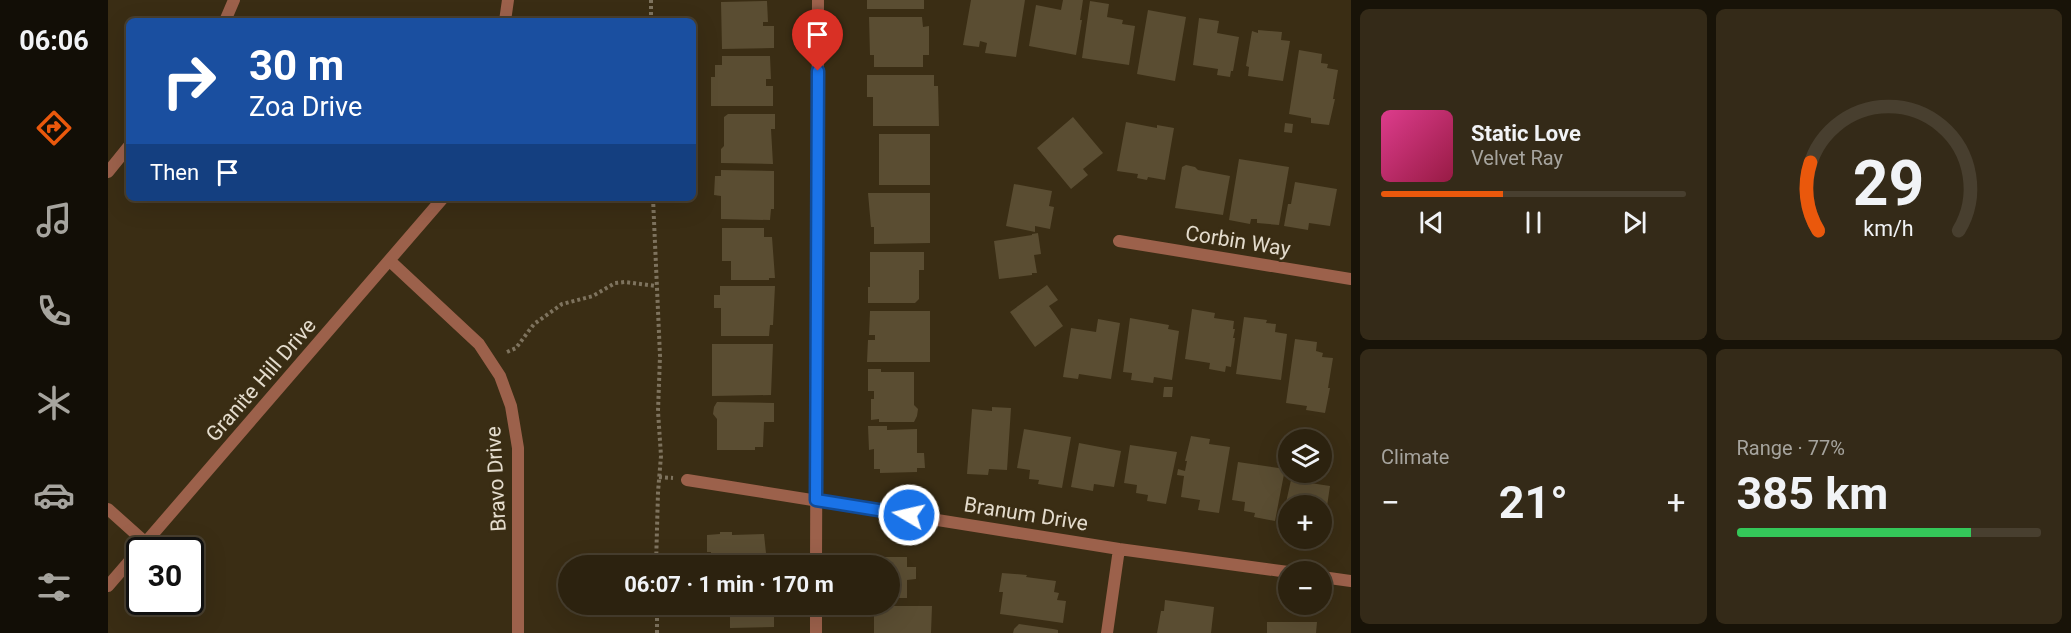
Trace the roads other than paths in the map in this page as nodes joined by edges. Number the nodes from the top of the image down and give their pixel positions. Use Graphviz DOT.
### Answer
graph roads {
  1 [pos="234,0"];
  2 [pos="508,0"];
  3 [pos="818,0"];
  4 [pos="226,18"];
  5 [pos="505,18"];
  6 [pos="126,150"];
  7 [pos="108,172"];
  8 [pos="440,201"];
  9 [pos="1119,241"];
  10 [pos="390,261"];
  11 [pos="1351,279"];
  12 [pos="687,480"];
  13 [pos="816,500"];
  14 [pos="108,509"];
  15 [pos="139,537"];
  16 [pos="151,537"];
  17 [pos="1119,549"];
  18 [pos="816,555"];
  19 [pos="126,566"];
  20 [pos="1278,571"];
  21 [pos="1332,578"];
  22 [pos="1351,581"];
  23 [pos="108,586"];
  24 [pos="816,615"];
  25 [pos="519,633"];
  26 [pos="816,633"];
  27 [pos="1107,633"];
  1 -- 4 [label="street"];
  2 -- 5 [label="street"];
  3 -- 13 [label="street"];
  6 -- 7 [label="street"];
  8 -- 10 [label="street, Granite Hill Drive"];
  9 -- 11 [label="street, Corbin Way"];
  10 -- 16 [label="street, Granite Hill Drive"];
  10 -- 25 [label="street, Bravo Drive"];
  12 -- 13 [label="street, Branum Drive"];
  13 -- 17 [label="street, Branum Drive"];
  13 -- 18 [label="street"];
  14 -- 15 [label="street"];
  17 -- 20 [label="street, Branum Drive"];
  17 -- 27 [label="street"];
  19 -- 23 [label="street, Granite Hill Drive"];
  21 -- 22 [label="street"];
  24 -- 26 [label="street"];
}
